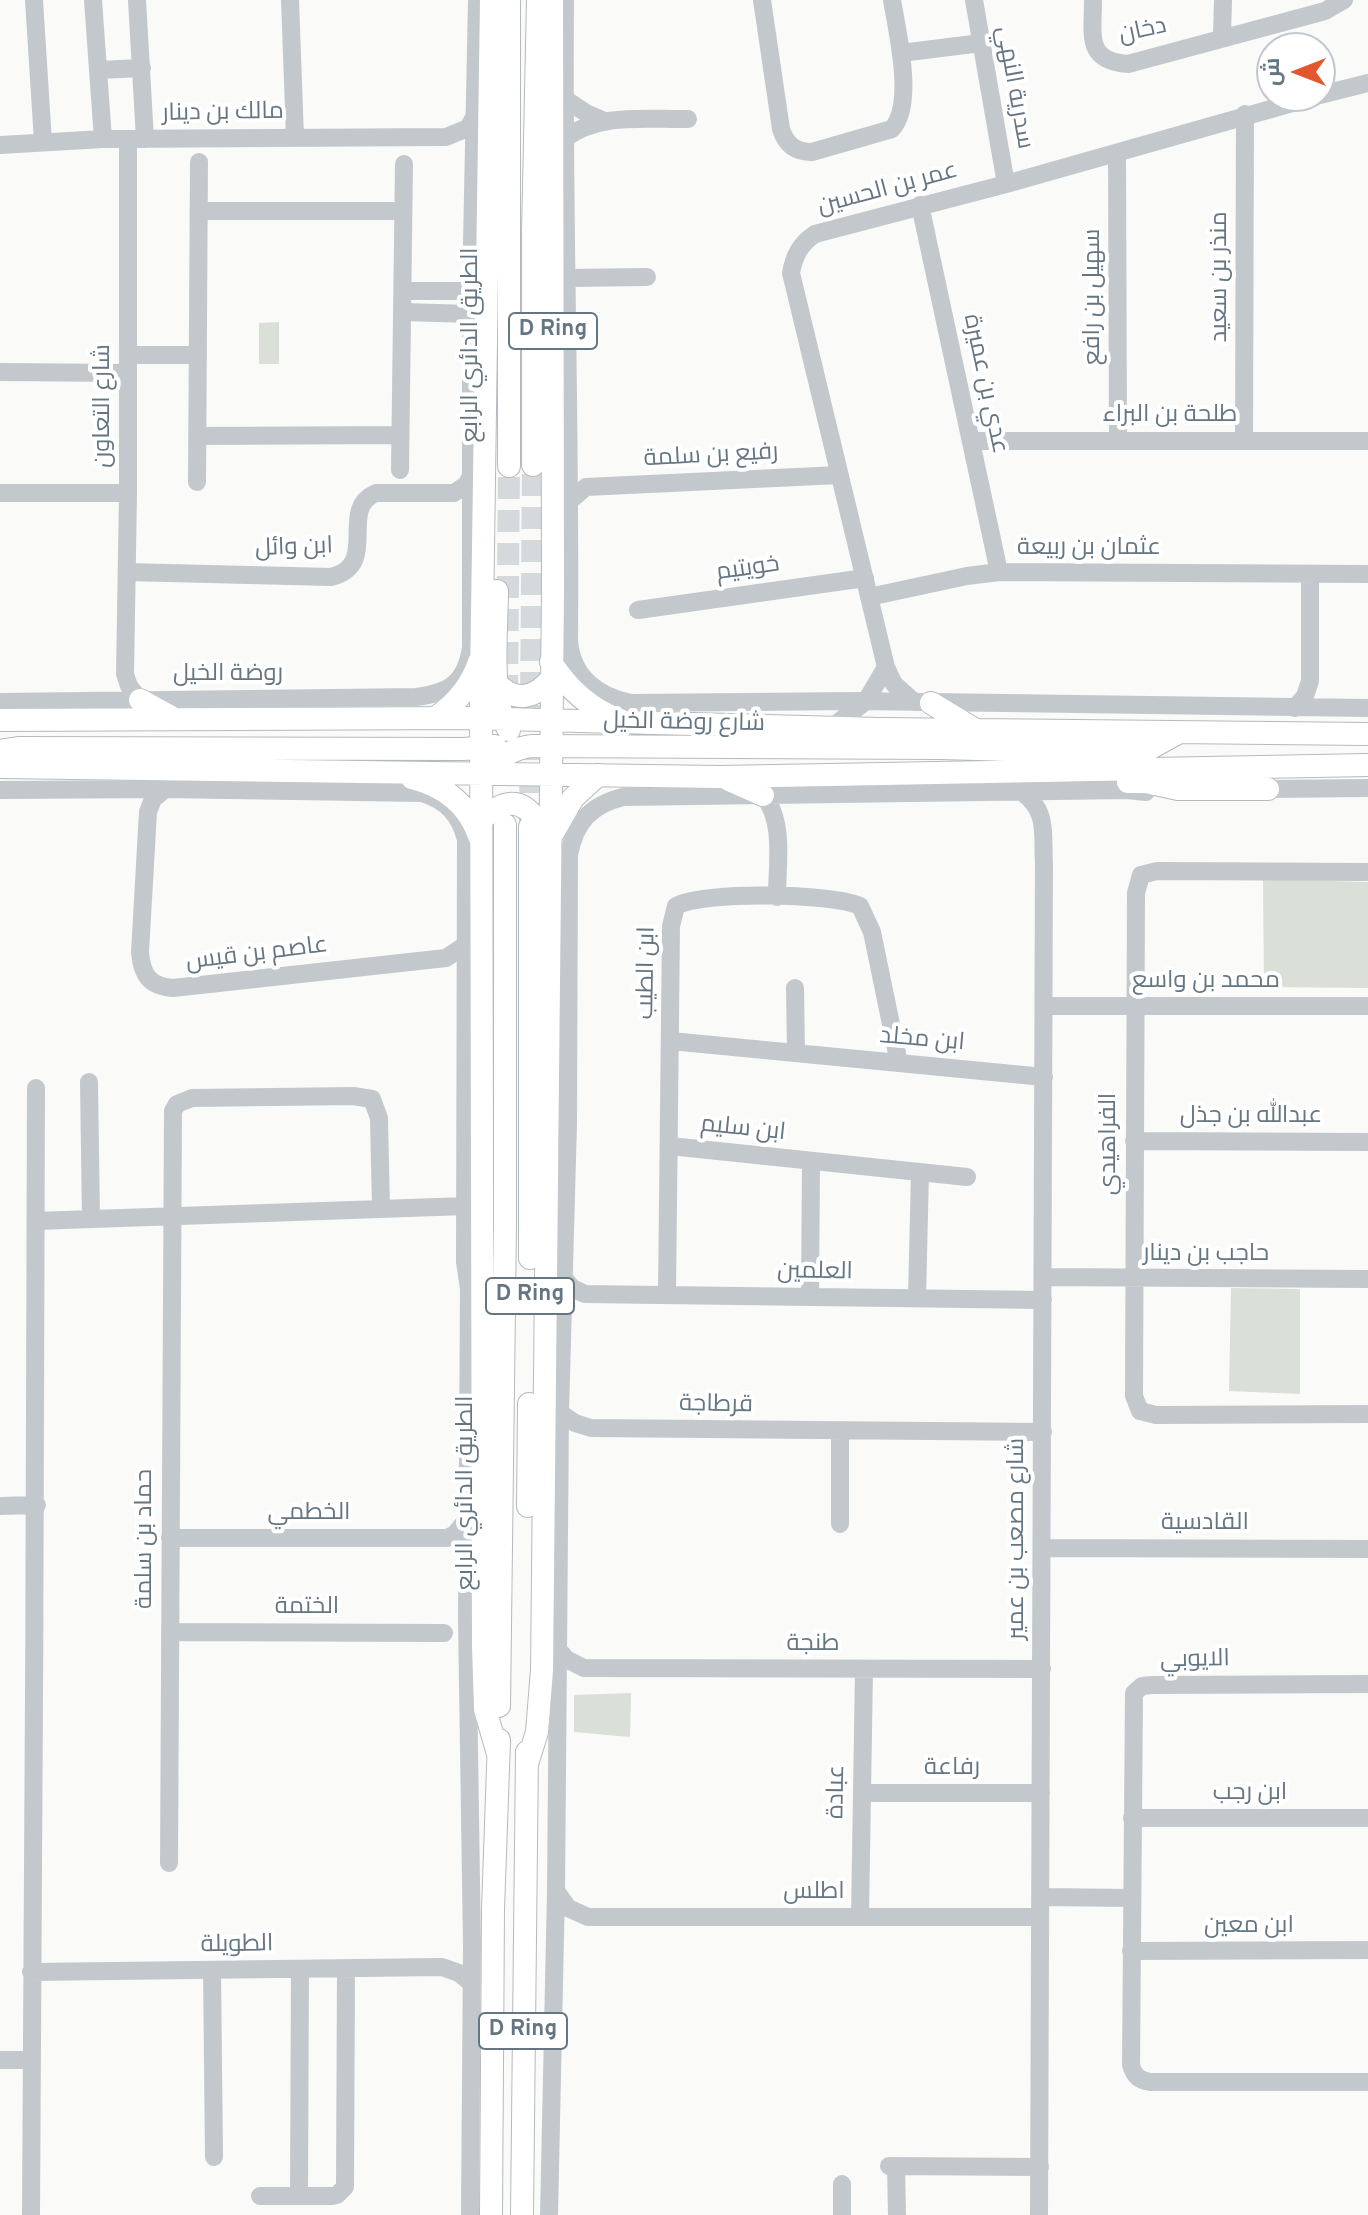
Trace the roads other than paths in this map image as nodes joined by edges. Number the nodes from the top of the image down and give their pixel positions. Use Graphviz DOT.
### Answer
graph roads {
  1 [pos="34,0"];
  2 [pos="93,0"];
  3 [pos="137,0"];
  4 [pos="290,0"];
  5 [pos="477,0"];
  6 [pos="491,0"];
  7 [pos="509,0"];
  8 [pos="538,0"];
  9 [pos="552,0"];
  10 [pos="565,0"];
  11 [pos="762,0"];
  12 [pos="892,0"];
  13 [pos="974,0"];
  14 [pos="1093,0"];
  15 [pos="1223,0"];
  16 [pos="1344,0"];
  17 [pos="1222,37"];
  18 [pos="981,43"];
  19 [pos="901,53"];
  20 [pos="99,73"];
  21 [pos="143,73"];
  22 [pos="1368,83"];
  23 [pos="1336,91"];
  24 [pos="565,99"];
  25 [pos="1256,111"];
  26 [pos="476,114"];
  27 [pos="1245,114"];
  28 [pos="688,119"];
  29 [pos="602,120"];
  30 [pos="295,137"];
  31 [pos="446,137"];
  32 [pos="103,139"];
  33 [pos="136,139"];
  34 [pos="564,139"];
  35 [pos="43,142"];
  36 [pos="0,145"];
  37 [pos="1117,153"];
  38 [pos="476,158"];
  39 [pos="199,162"];
  40 [pos="404,164"];
  41 [pos="1006,184"];
  42 [pos="920,205"];
  43 [pos="199,211"];
  44 [pos="398,211"];
  45 [pos="473,219"];
  46 [pos="489,240"];
  47 [pos="553,254"];
  48 [pos="647,277"];
  49 [pos="568,278"];
  50 [pos="403,291"];
  51 [pos="471,291"];
  52 [pos="403,312"];
  53 [pos="471,314"];
  54 [pos="198,355"];
  55 [pos="128,364"];
  56 [pos="401,365"];
  57 [pos="478,370"];
  58 [pos="0,372"];
  59 [pos="484,428"];
  60 [pos="400,435"];
  61 [pos="198,436"];
  62 [pos="1118,440"];
  63 [pos="1244,440"];
  64 [pos="972,441"];
  65 [pos="1368,441"];
  66 [pos="533,465"];
  67 [pos="509,466"];
  68 [pos="400,470"];
  69 [pos="570,475"];
  70 [pos="839,475"];
  71 [pos="471,476"];
  72 [pos="197,482"];
  73 [pos="586,487"];
  74 [pos="0,493"];
  75 [pos="128,493"];
  76 [pos="450,493"];
  77 [pos="571,499"];
  78 [pos="471,506"];
  79 [pos="553,518"];
  80 [pos="127,572"];
  81 [pos="999,572"];
  82 [pos="1310,574"];
  83 [pos="1368,574"];
  84 [pos="865,578"];
  85 [pos="869,597"];
  86 [pos="638,610"];
  87 [pos="481,653"];
  88 [pos="886,667"];
  89 [pos="551,670"];
  90 [pos="125,674"];
  91 [pos="1310,681"];
  92 [pos="497,684"];
  93 [pos="453,685"];
  94 [pos="99,700"];
  95 [pos="140,700"];
  96 [pos="866,701"];
  97 [pos="922,702"];
  98 [pos="1,706"];
  99 [pos="1295,708"];
  100 [pos="1328,708"];
  101 [pos="1368,708"];
  102 [pos="435,718"];
  103 [pos="491,718"];
  104 [pos="176,719"];
  105 [pos="551,721"];
  106 [pos="629,723"];
  107 [pos="831,728"];
  108 [pos="975,730"];
  109 [pos="1178,734"];
  110 [pos="1368,734"];
  111 [pos="516,744"];
  112 [pos="551,746"];
  113 [pos="481,749"];
  114 [pos="0,751"];
  115 [pos="1368,765"];
  116 [pos="0,767"];
  117 [pos="193,770"];
  118 [pos="392,771"];
  119 [pos="481,772"];
  120 [pos="541,774"];
  121 [pos="598,775"];
  122 [pos="821,775"];
  123 [pos="720,777"];
  124 [pos="1019,782"];
  125 [pos="1368,788"];
  126 [pos="135,789"];
  127 [pos="164,789"];
  128 [pos="1268,789"];
  129 [pos="0,790"];
  130 [pos="1074,791"];
  131 [pos="763,795"];
  132 [pos="797,795"];
  133 [pos="148,812"];
  134 [pos="481,820"];
  135 [pos="533,823"];
  136 [pos="505,825"];
  137 [pos="777,832"];
  138 [pos="550,839"];
  139 [pos="482,857"];
  140 [pos="1044,864"];
  141 [pos="1368,872"];
  142 [pos="777,897"];
  143 [pos="467,944"];
  144 [pos="446,958"];
  145 [pos="475,978"];
  146 [pos="795,988"];
  147 [pos="1044,1006"];
  148 [pos="1134,1006"];
  149 [pos="1368,1006"];
  150 [pos="466,1019"];
  151 [pos="671,1041"];
  152 [pos="796,1053"];
  153 [pos="899,1063"];
  154 [pos="1044,1077"];
  155 [pos="549,1080"];
  156 [pos="89,1082"];
  157 [pos="36,1088"];
  158 [pos="1134,1141"];
  159 [pos="1368,1142"];
  160 [pos="670,1146"];
  161 [pos="811,1161"];
  162 [pos="920,1172"];
  163 [pos="967,1177"];
  164 [pos="466,1206"];
  165 [pos="381,1209"];
  166 [pos="172,1215"];
  167 [pos="91,1219"];
  168 [pos="36,1221"];
  169 [pos="545,1239"];
  170 [pos="465,1242"];
  171 [pos="482,1271"];
  172 [pos="1043,1277"];
  173 [pos="564,1278"];
  174 [pos="1133,1279"];
  175 [pos="1368,1279"];
  176 [pos="585,1294"];
  177 [pos="667,1295"];
  178 [pos="810,1296"];
  179 [pos="917,1298"];
  180 [pos="1043,1300"];
  181 [pos="563,1313"];
  182 [pos="560,1413"];
  183 [pos="1368,1414"];
  184 [pos="591,1428"];
  185 [pos="840,1431"];
  186 [pos="1043,1432"];
  187 [pos="483,1439"];
  188 [pos="560,1456"];
  189 [pos="467,1486"];
  190 [pos="543,1491"];
  191 [pos="37,1505"];
  192 [pos="0,1506"];
  193 [pos="467,1519"];
  194 [pos="840,1524"];
  195 [pos="170,1538"];
  196 [pos="447,1538"];
  197 [pos="1042,1548"];
  198 [pos="1368,1549"];
  199 [pos="467,1556"];
  200 [pos="467,1618"];
  201 [pos="170,1632"];
  202 [pos="444,1633"];
  203 [pos="557,1648"];
  204 [pos="467,1653"];
  205 [pos="584,1668"];
  206 [pos="864,1669"];
  207 [pos="1042,1669"];
  208 [pos="1368,1684"];
  209 [pos="556,1687"];
  210 [pos="498,1754"];
  211 [pos="527,1764"];
  212 [pos="862,1793"];
  213 [pos="1041,1793"];
  214 [pos="1132,1818"];
  215 [pos="1368,1818"];
  216 [pos="169,1863"];
  217 [pos="556,1891"];
  218 [pos="1041,1897"];
  219 [pos="1131,1898"];
  220 [pos="588,1917"];
  221 [pos="860,1917"];
  222 [pos="1040,1917"];
  223 [pos="555,1941"];
  224 [pos="472,1946"];
  225 [pos="1368,1950"];
  226 [pos="1131,1951"];
  227 [pos="442,1967"];
  228 [pos="346,1968"];
  229 [pos="300,1969"];
  230 [pos="212,1970"];
  231 [pos="31,1972"];
  232 [pos="472,1984"];
  233 [pos="0,2060"];
  234 [pos="31,2060"];
  235 [pos="1368,2082"];
  236 [pos="214,2157"];
  237 [pos="1040,2167"];
  238 [pos="842,2184"];
  239 [pos="260,2196"];
  240 [pos="299,2196"];
  241 [pos="31,2215"];
  242 [pos="470,2215"];
  243 [pos="491,2215"];
  244 [pos="522,2215"];
  245 [pos="549,2215"];
  246 [pos="842,2215"];
  247 [pos="897,2215"];
  248 [pos="1039,2215"];
  1 -- 35 [label="street"];
  2 -- 20 [label="street"];
  3 -- 21 [label="street, شارع التعاون"];
  4 -- 30 [label="street"];
  5 -- 26 [label="street, الطريق الدائري الرابع"];
  6 -- 46 [label="main road, D Ring"];
  7 -- 67 [label="main road, الطريق الدائري الرابع / D Ring"];
  8 -- 66 [label="main road, D Ring"];
  9 -- 47 [label="main road, D Ring"];
  10 -- 24 [label="street"];
  11 -- 19 [label="street"];
  12 -- 19 [label="street"];
  13 -- 18 [label="street, سدرية النهي"];
  14 -- 17 [label="street, دخان"];
  15 -- 17 [label="street"];
  16 -- 17 [label="street, دخان"];
  18 -- 19 [label="street"];
  18 -- 41 [label="street, سدرية النهي"];
  20 -- 21 [label="street"];
  20 -- 32 [label="street"];
  21 -- 33 [label="street, شارع التعاون"];
  22 -- 23 [label="street, عمر بن الحسين"];
  24 -- 29 [label="street"];
  24 -- 34 [label="street"];
  25 -- 27 [label="street, عمر بن الحسين"];
  26 -- 31 [label="street"];
  26 -- 38 [label="street, الطريق الدائري الرابع"];
  27 -- 37 [label="street, عمر بن الحسين"];
  27 -- 63 [label="street, منذر بن سعيد"];
  28 -- 29 [label="street"];
  29 -- 34 [label="street"];
  30 -- 31 [label="street, مالك بن دينار"];
  30 -- 33 [label="street, مالك بن دينار"];
  31 -- 38 [label="street"];
  32 -- 33 [label="street, مالك بن دينار"];
  32 -- 35 [label="street, مالك بن دينار"];
  33 -- 55 [label="street, شارع التعاون"];
  34 -- 49 [label="street"];
  35 -- 36 [label="street, مالك بن دينار"];
  37 -- 41 [label="street, عمر بن الحسين"];
  37 -- 62 [label="street, سهيل بن رافع"];
  38 -- 45 [label="street, الطريق الدائري الرابع"];
  39 -- 43 [label="street"];
  40 -- 44 [label="street"];
  41 -- 42 [label="street, عمر بن الحسين"];
  42 -- 64 [label="street, عدي بن عميرة"];
  42 -- 70 [label="street, عمر بن الحسين"];
  43 -- 44 [label="street"];
  43 -- 54 [label="street"];
  44 -- 50 [label="street"];
  44 -- 56 [label="street"];
  45 -- 46 [label="main road"];
  45 -- 51 [label="street, الطريق الدائري الرابع"];
  46 -- 57 [label="main road, D Ring"];
  47 -- 49 [label="street"];
  47 -- 79 [label="main road, D Ring"];
  48 -- 49 [label="street"];
  49 -- 69 [label="street"];
  50 -- 51 [label="street"];
  50 -- 52 [label="street"];
  51 -- 53 [label="street, الطريق الدائري الرابع"];
  52 -- 53 [label="street"];
  52 -- 56 [label="street"];
  53 -- 57 [label="street, الطريق الدائري الرابع"];
  54 -- 55 [label="street"];
  54 -- 61 [label="street"];
  55 -- 58 [label="street"];
  55 -- 75 [label="street, شارع التعاون"];
  56 -- 60 [label="street"];
  57 -- 59 [label="main road, D Ring"];
  57 -- 71 [label="street, الطريق الدائري الرابع"];
  59 -- 87 [label="main road, D Ring"];
  59 -- 92 [label="main road"];
  60 -- 61 [label="street"];
  60 -- 68 [label="street"];
  61 -- 72 [label="street"];
  62 -- 63 [label="street, طلحة بن البراء"];
  62 -- 64 [label="street, طلحة بن البراء"];
  63 -- 65 [label="street, طلحة بن البراء"];
  64 -- 81 [label="street, عدي بن عميرة"];
  69 -- 73 [label="street"];
  69 -- 77 [label="street"];
  70 -- 73 [label="street, رفيع بن سلمة"];
  70 -- 84 [label="street, عمر بن الحسين"];
  71 -- 76 [label="street"];
  71 -- 78 [label="street, الطريق الدائري الرابع"];
  73 -- 77 [label="street"];
  74 -- 75 [label="street"];
  75 -- 80 [label="street, شارع التعاون"];
  76 -- 78 [label="street"];
  76 -- 80 [label="street, ابن وائل"];
  77 -- 79 [label="street"];
  77 -- 96 [label="street, شارع روضة الخيل"];
  78 -- 93 [label="street, الطريق الدائري الرابع"];
  79 -- 89 [label="main road, D Ring"];
  80 -- 90 [label="street, شارع التعاون"];
  81 -- 82 [label="street, عثمان بن ربيعة"];
  81 -- 85 [label="street, عثمان بن ربيعة"];
  82 -- 83 [label="street, عثمان بن ربيعة"];
  82 -- 91 [label="street"];
  84 -- 85 [label="street, عمر بن الحسين"];
  84 -- 86 [label="street, خويتيم"];
  85 -- 88 [label="street, عمر بن الحسين"];
  87 -- 102 [label="main road"];
  87 -- 103 [label="main road, D Ring"];
  88 -- 96 [label="street"];
  88 -- 97 [label="street, عمر بن الحسين"];
  89 -- 92 [label="main road"];
  89 -- 105 [label="main road, D Ring"];
  89 -- 106 [label="main road"];
  90 -- 94 [label="street"];
  90 -- 95 [label="street"];
  91 -- 99 [label="street"];
  91 -- 100 [label="street"];
  92 -- 103 [label="main road"];
  93 -- 95 [label="street, روضة الخيل"];
  94 -- 95 [label="street, روضة الخيل"];
  94 -- 98 [label="street, روضة الخيل"];
  95 -- 104 [label="main road"];
  96 -- 97 [label="street, شارع روضة الخيل"];
  96 -- 107 [label="street"];
  97 -- 99 [label="street, شارع روضة الخيل"];
  97 -- 108 [label="main road"];
  98 -- 104 [label="main road, شارع روضة الخيل"];
  99 -- 100 [label="street, شارع روضة الخيل"];
  100 -- 101 [label="street, شارع روضة الخيل"];
  102 -- 103 [label="main road, شارع روضة الخيل"];
  102 -- 104 [label="main road, شارع روضة الخيل"];
  103 -- 105 [label="main road, شارع روضة الخيل"];
  103 -- 111 [label="main road"];
  103 -- 113 [label="main road, D Ring"];
  105 -- 106 [label="main road, شارع روضة الخيل"];
  105 -- 111 [label="main road"];
  105 -- 112 [label="main road, D Ring"];
  106 -- 107 [label="main road, شارع روضة الخيل"];
  107 -- 108 [label="main road, شارع روضة الخيل"];
  108 -- 109 [label="main road, شارع روضة الخيل"];
  109 -- 110 [label="main road, شارع روضة الخيل"];
  109 -- 112 [label="main road"];
  111 -- 112 [label="main road"];
  111 -- 113 [label="main road"];
  111 -- 119 [label="main road"];
  111 -- 120 [label="main road"];
  112 -- 120 [label="main road, D Ring"];
  113 -- 114 [label="main road"];
  113 -- 119 [label="main road, D Ring"];
  115 -- 124 [label="main road"];
  116 -- 117 [label="main road"];
  117 -- 118 [label="main road"];
  117 -- 127 [label="street"];
  118 -- 119 [label="main road"];
  118 -- 139 [label="main road"];
  119 -- 120 [label="main road"];
  119 -- 134 [label="main road, D Ring"];
  120 -- 121 [label="main road"];
  120 -- 135 [label="main road"];
  120 -- 138 [label="main road, D Ring"];
  121 -- 123 [label="main road"];
  121 -- 138 [label="main road"];
  122 -- 123 [label="main road"];
  122 -- 124 [label="main road"];
  122 -- 132 [label="street"];
  123 -- 131 [label="main road"];
  124 -- 128 [label="main road"];
  124 -- 130 [label="street"];
  124 -- 132 [label="street"];
  124 -- 140 [label="street, شارع مصعب بن عمير"];
  125 -- 128 [label="street"];
  126 -- 127 [label="street"];
  126 -- 129 [label="street"];
  126 -- 133 [label="street"];
  127 -- 133 [label="street"];
  127 -- 143 [label="street"];
  128 -- 130 [label="street"];
  130 -- 140 [label="street, شارع مصعب بن عمير"];
  131 -- 132 [label="street"];
  131 -- 137 [label="street"];
  131 -- 173 [label="street"];
  132 -- 137 [label="street"];
  133 -- 144 [label="street, عاصم بن قيس"];
  134 -- 135 [label="main road"];
  134 -- 139 [label="main road, D Ring"];
  135 -- 155 [label="main road"];
  135 -- 211 [label="main road, D Ring"];
  136 -- 210 [label="main road, الطريق الدائري الرابع / D Ring"];
  137 -- 142 [label="street"];
  138 -- 155 [label="main road, D Ring"];
  139 -- 145 [label="main road, D Ring"];
  140 -- 147 [label="street, شارع مصعب بن عمير"];
  141 -- 148 [label="street, الفراهيدي"];
  142 -- 151 [label="street, ابن الطيب"];
  142 -- 153 [label="street, ابن الطيب"];
  143 -- 144 [label="street, عاصم بن قيس"];
  143 -- 145 [label="street"];
  144 -- 145 [label="street"];
  145 -- 150 [label="main road"];
  145 -- 171 [label="main road, D Ring"];
  146 -- 152 [label="street"];
  147 -- 148 [label="street, محمد بن واسع"];
  147 -- 154 [label="street, شارع مصعب بن عمير"];
  148 -- 149 [label="street, محمد بن واسع"];
  148 -- 158 [label="street, الفراهيدي"];
  150 -- 164 [label="street, الطريق الدائري الرابع"];
  151 -- 152 [label="street, ابن مخلد"];
  151 -- 160 [label="street, ابن الطيب"];
  152 -- 153 [label="street, ابن مخلد"];
  153 -- 154 [label="street, ابن مخلد"];
  154 -- 172 [label="street, شارع مصعب بن عمير"];
  155 -- 169 [label="main road, D Ring"];
  156 -- 167 [label="street"];
  157 -- 168 [label="street"];
  158 -- 159 [label="street, عبدالله بن جذل"];
  158 -- 174 [label="street, الفراهيدي"];
  160 -- 161 [label="street, ابن سليم"];
  160 -- 177 [label="street, ابن الطيب"];
  161 -- 162 [label="street, ابن سليم"];
  161 -- 178 [label="street, ابن سليم"];
  162 -- 163 [label="street, ابن سليم"];
  162 -- 179 [label="street"];
  164 -- 165 [label="street"];
  164 -- 170 [label="street, الطريق الدائري الرابع"];
  165 -- 166 [label="street"];
  165 -- 166 [label="street, حماد بن سلمة"];
  166 -- 167 [label="street"];
  166 -- 195 [label="street, حماد بن سلمة"];
  167 -- 168 [label="street"];
  168 -- 191 [label="street"];
  169 -- 173 [label="main road"];
  169 -- 190 [label="main road"];
  170 -- 171 [label="main road"];
  170 -- 189 [label="street, الطريق الدائري الرابع"];
  171 -- 187 [label="main road, D Ring"];
  172 -- 174 [label="street, حاجب بن دينار"];
  172 -- 180 [label="street, شارع مصعب بن عمير"];
  173 -- 176 [label="street"];
  173 -- 181 [label="street"];
  174 -- 175 [label="street, حاجب بن دينار"];
  174 -- 183 [label="street, الفراهيدي"];
  176 -- 177 [label="street, العلمين"];
  176 -- 181 [label="street"];
  177 -- 178 [label="street, العلمين"];
  178 -- 179 [label="street, العلمين"];
  179 -- 180 [label="street, العلمين"];
  180 -- 186 [label="street, شارع مصعب بن عمير"];
  181 -- 182 [label="street"];
  182 -- 184 [label="street, قرطاجة"];
  182 -- 188 [label="street"];
  184 -- 185 [label="street, قرطاجة"];
  184 -- 188 [label="street"];
  185 -- 186 [label="street, قرطاجة"];
  185 -- 194 [label="street"];
  186 -- 197 [label="street, شارع مصعب بن عمير"];
  187 -- 189 [label="main road"];
  187 -- 210 [label="main road, D Ring"];
  188 -- 190 [label="main road"];
  188 -- 203 [label="street"];
  189 -- 193 [label="street, الطريق الدائري الرابع"];
  190 -- 211 [label="main road"];
  191 -- 192 [label="street"];
  191 -- 231 [label="street"];
  193 -- 196 [label="street"];
  193 -- 199 [label="street, الطريق الدائري الرابع"];
  195 -- 196 [label="street, الخطمي"];
  195 -- 201 [label="street, حماد بن سلمة"];
  196 -- 199 [label="street"];
  197 -- 198 [label="street, القادسية"];
  197 -- 207 [label="street, شارع مصعب بن عمير"];
  199 -- 200 [label="street, الطريق الدائري الرابع"];
  200 -- 202 [label="street"];
  200 -- 204 [label="street, الطريق الدائري الرابع"];
  201 -- 202 [label="street, الختمة"];
  201 -- 216 [label="street, حماد بن سلمة"];
  202 -- 204 [label="street"];
  203 -- 205 [label="street"];
  203 -- 209 [label="street"];
  204 -- 224 [label="street, الطريق الدائري الرابع"];
  205 -- 206 [label="street, طنجة"];
  205 -- 209 [label="street"];
  206 -- 207 [label="street, طنجة"];
  206 -- 212 [label="street, عبادة"];
  207 -- 213 [label="street, شارع مصعب بن عمير"];
  208 -- 214 [label="street, الايوبي"];
  209 -- 217 [label="street"];
  210 -- 243 [label="main road, الطريق الدائري الرابع / D Ring"];
  211 -- 244 [label="main road, D Ring"];
  212 -- 213 [label="street, رفاعة"];
  212 -- 221 [label="street, عبادة"];
  213 -- 218 [label="street, شارع مصعب بن عمير"];
  214 -- 215 [label="street, ابن رجب"];
  214 -- 219 [label="street, الايوبي"];
  217 -- 220 [label="street"];
  217 -- 223 [label="street"];
  218 -- 219 [label="street"];
  218 -- 222 [label="street, شارع مصعب بن عمير"];
  219 -- 226 [label="street, الايوبي"];
  220 -- 221 [label="street, اطلس"];
  220 -- 223 [label="street"];
  221 -- 222 [label="street, اطلس"];
  222 -- 237 [label="street, شارع مصعب بن عمير"];
  223 -- 245 [label="street"];
  224 -- 227 [label="street"];
  224 -- 232 [label="street, الطريق الدائري الرابع"];
  225 -- 226 [label="street, ابن معين"];
  226 -- 235 [label="street, الايوبي"];
  227 -- 228 [label="street, الطويلة"];
  227 -- 232 [label="street"];
  228 -- 229 [label="street, الطويلة"];
  228 -- 240 [label="street"];
  229 -- 230 [label="street, الطويلة"];
  229 -- 240 [label="street"];
  230 -- 231 [label="street, الطويلة"];
  230 -- 236 [label="street"];
  231 -- 234 [label="street"];
  232 -- 242 [label="street, الطريق الدائري الرابع"];
  233 -- 234 [label="street"];
  234 -- 241 [label="street"];
  237 -- 247 [label="street"];
  237 -- 248 [label="street, شارع مصعب بن عمير"];
  238 -- 246 [label="street"];
  239 -- 240 [label="street"];
}
